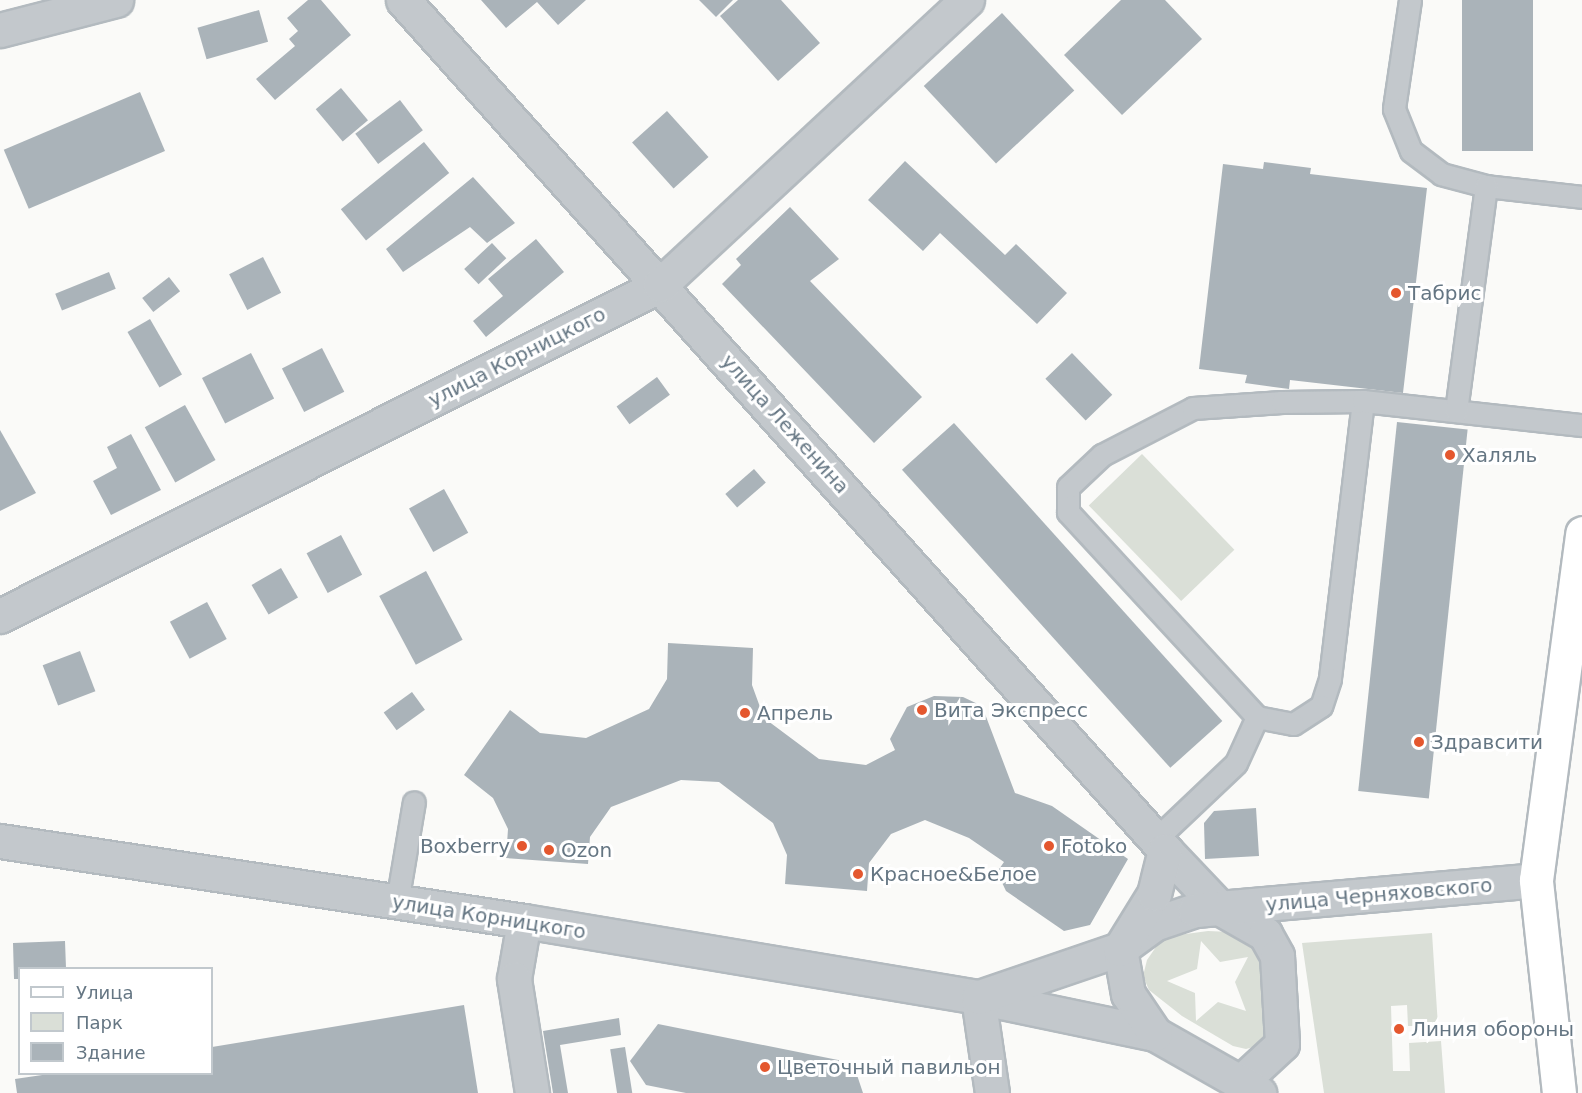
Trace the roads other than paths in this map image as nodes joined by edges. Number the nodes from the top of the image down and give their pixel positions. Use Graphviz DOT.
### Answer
graph roads {
  1 [pos="116,0"];
  2 [pos="403,0"];
  3 [pos="967,0"];
  4 [pos="1410,0"];
  5 [pos="0,30"];
  6 [pos="1486,186"];
  7 [pos="1582,197"];
  8 [pos="660,285"];
  9 [pos="1363,401"];
  10 [pos="1456,411"];
  11 [pos="1582,425"];
  12 [pos="1582,534"];
  13 [pos="0,616"];
  14 [pos="1257,717"];
  15 [pos="414,802"];
  16 [pos="0,841"];
  17 [pos="1161,844"];
  18 [pos="1536,880"];
  19 [pos="397,902"];
  20 [pos="1221,909"];
  21 [pos="524,921"];
  22 [pos="1120,949"];
  23 [pos="978,998"];
  24 [pos="1155,1034"];
  25 [pos="1251,1087"];
  26 [pos="532,1093"];
  27 [pos="992,1093"];
  28 [pos="1559,1093"];
  1 -- 5 [label="street"];
  2 -- 8 [label="street, улица Леженина"];
  3 -- 8 [label="street, улица Корницкого"];
  4 -- 6 [label="lane"];
  6 -- 7 [label="lane"];
  6 -- 10 [label="lane"];
  8 -- 13 [label="street, улица Корницкого"];
  8 -- 17 [label="street, улица Леженина"];
  9 -- 10 [label="lane"];
  9 -- 14 [label="lane"];
  9 -- 14 [label="lane"];
  10 -- 11 [label="lane"];
  12 -- 18 [label="street"];
  14 -- 17 [label="lane"];
  15 -- 19 [label="lane"];
  16 -- 19 [label="street, улица Корницкого"];
  17 -- 20 [label="street, улица Леженина"];
  17 -- 22 [label="street"];
  18 -- 20 [label="street, улица Черняховского"];
  18 -- 28 [label="street"];
  19 -- 21 [label="street, улица Корницкого"];
  20 -- 22 [label="street, улица Черняховского"];
  20 -- 25 [label="street, улица Черняховского"];
  21 -- 23 [label="street, улица Корницкого"];
  21 -- 26 [label="street"];
  22 -- 23 [label="street, улица Черняховского"];
  22 -- 24 [label="street, улица Черняховского"];
  23 -- 24 [label="street, улица Черняховского"];
  23 -- 27 [label="street"];
  24 -- 25 [label="street, улица Черняховского"];
}
